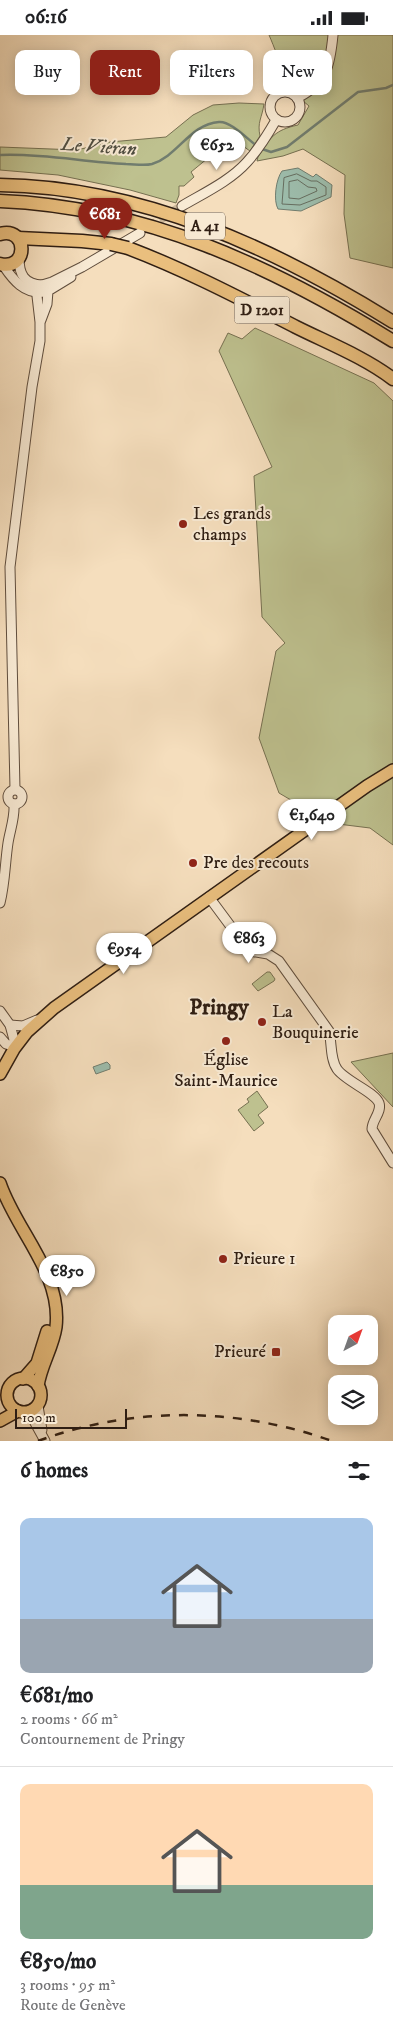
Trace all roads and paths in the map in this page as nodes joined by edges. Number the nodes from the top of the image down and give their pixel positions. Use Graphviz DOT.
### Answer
graph roads {
  1 [pos="333,35"];
  2 [pos="297,98"];
  3 [pos="276,120"];
  4 [pos="0,185"];
  5 [pos="0,201"];
  6 [pos="182,206"];
  7 [pos="140,233"];
  8 [pos="0,234"];
  9 [pos="18,238"];
  10 [pos="72,240"];
  11 [pos="20,257"];
  12 [pos="1,264"];
  13 [pos="43,289"];
  14 [pos="393,321"];
  15 [pos="393,341"];
  16 [pos="393,379"];
  17 [pos="393,770"];
  18 [pos="209,897"];
  19 [pos="0,903"];
  20 [pos="0,1011"];
  21 [pos="42,1018"];
  22 [pos="10,1025"];
  23 [pos="0,1037"];
  24 [pos="16,1047"];
  25 [pos="0,1074"];
  26 [pos="393,1163"];
  27 [pos="0,1183"];
  28 [pos="0,1200"];
  29 [pos="23,1379"];
  30 [pos="38,1386"];
  31 [pos="8,1399"];
  32 [pos="38,1406"];
  33 [pos="22,1412"];
  34 [pos="0,1413"];
  35 [pos="0,1421"];
  36 [pos="44,1438"];
  1 -- 2 [label="street"];
  2 -- 3 [label="street"];
  2 -- 3 [label="street"];
  3 -- 6 [label="street"];
  4 -- 14 [label="highway, A 41"];
  5 -- 15 [label="highway, A 41"];
  7 -- 13 [label="street"];
  8 -- 9 [label="highway, D 1201"];
  9 -- 10 [label="highway, D 1201"];
  9 -- 11 [label="highway"];
  10 -- 11 [label="highway, D 1201"];
  10 -- 16 [label="highway, D 1201, bridge"];
  11 -- 12 [label="highway, D 1201"];
  11 -- 13 [label="street"];
  12 -- 13 [label="street"];
  13 -- 19 [label="street"];
  17 -- 18 [label="main road"];
  18 -- 21 [label="main road"];
  18 -- 26 [label="street"];
  20 -- 22 [label="street"];
  21 -- 22 [label="street"];
  21 -- 24 [label="main road"];
  22 -- 24 [label="street"];
  23 -- 24 [label="street"];
  24 -- 25 [label="main road"];
  27 -- 30 [label="main road"];
  28 -- 29 [label="main road"];
  29 -- 30 [label="main road"];
  29 -- 31 [label="main road"];
  30 -- 32 [label="main road"];
  31 -- 33 [label="main road"];
  31 -- 34 [label="main road"];
  32 -- 33 [label="main road"];
  32 -- 36 [label="street"];
  33 -- 35 [label="main road"];
  33 -- 36 [label="street"];
}
